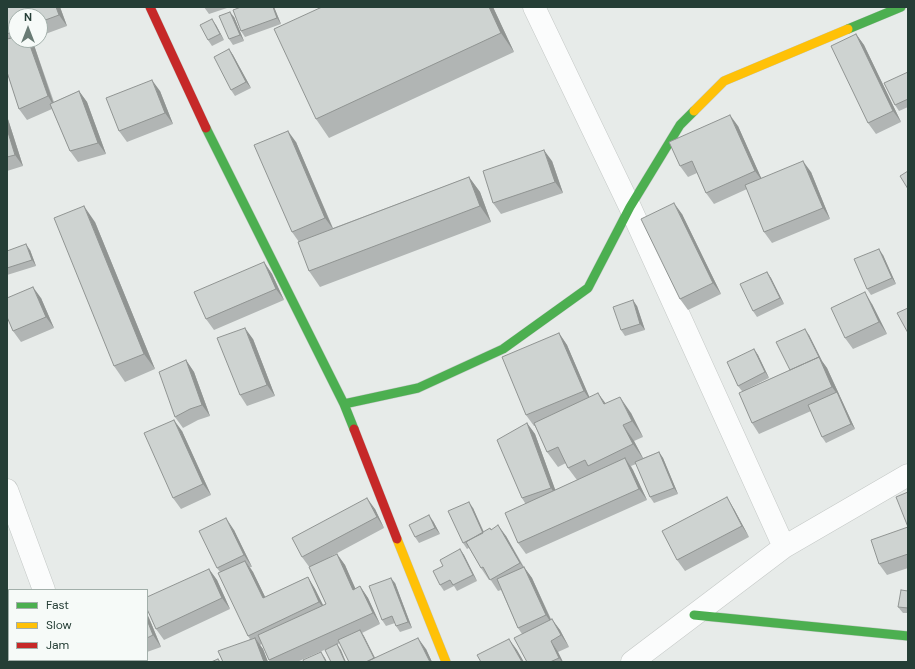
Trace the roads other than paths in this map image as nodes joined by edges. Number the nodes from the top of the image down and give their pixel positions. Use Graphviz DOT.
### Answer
graph roads {
  1 [pos="150,7"];
  2 [pos="534,7"];
  3 [pos="901,7"];
  4 [pos="630,207"];
  5 [pos="344,404"];
  6 [pos="908,475"];
  7 [pos="7,490"];
  8 [pos="784,547"];
  9 [pos="44,589"];
  10 [pos="694,615"];
  11 [pos="908,636"];
  12 [pos="446,662"];
  13 [pos="632,662"];
  1 -- 5 [label="street"];
  2 -- 4 [label="street"];
  3 -- 4 [label="street"];
  4 -- 5 [label="street"];
  4 -- 8 [label="street"];
  5 -- 12 [label="street"];
  6 -- 8 [label="street"];
  7 -- 9 [label="street"];
  8 -- 10 [label="street"];
  10 -- 11 [label="street"];
  10 -- 13 [label="street"];
}
